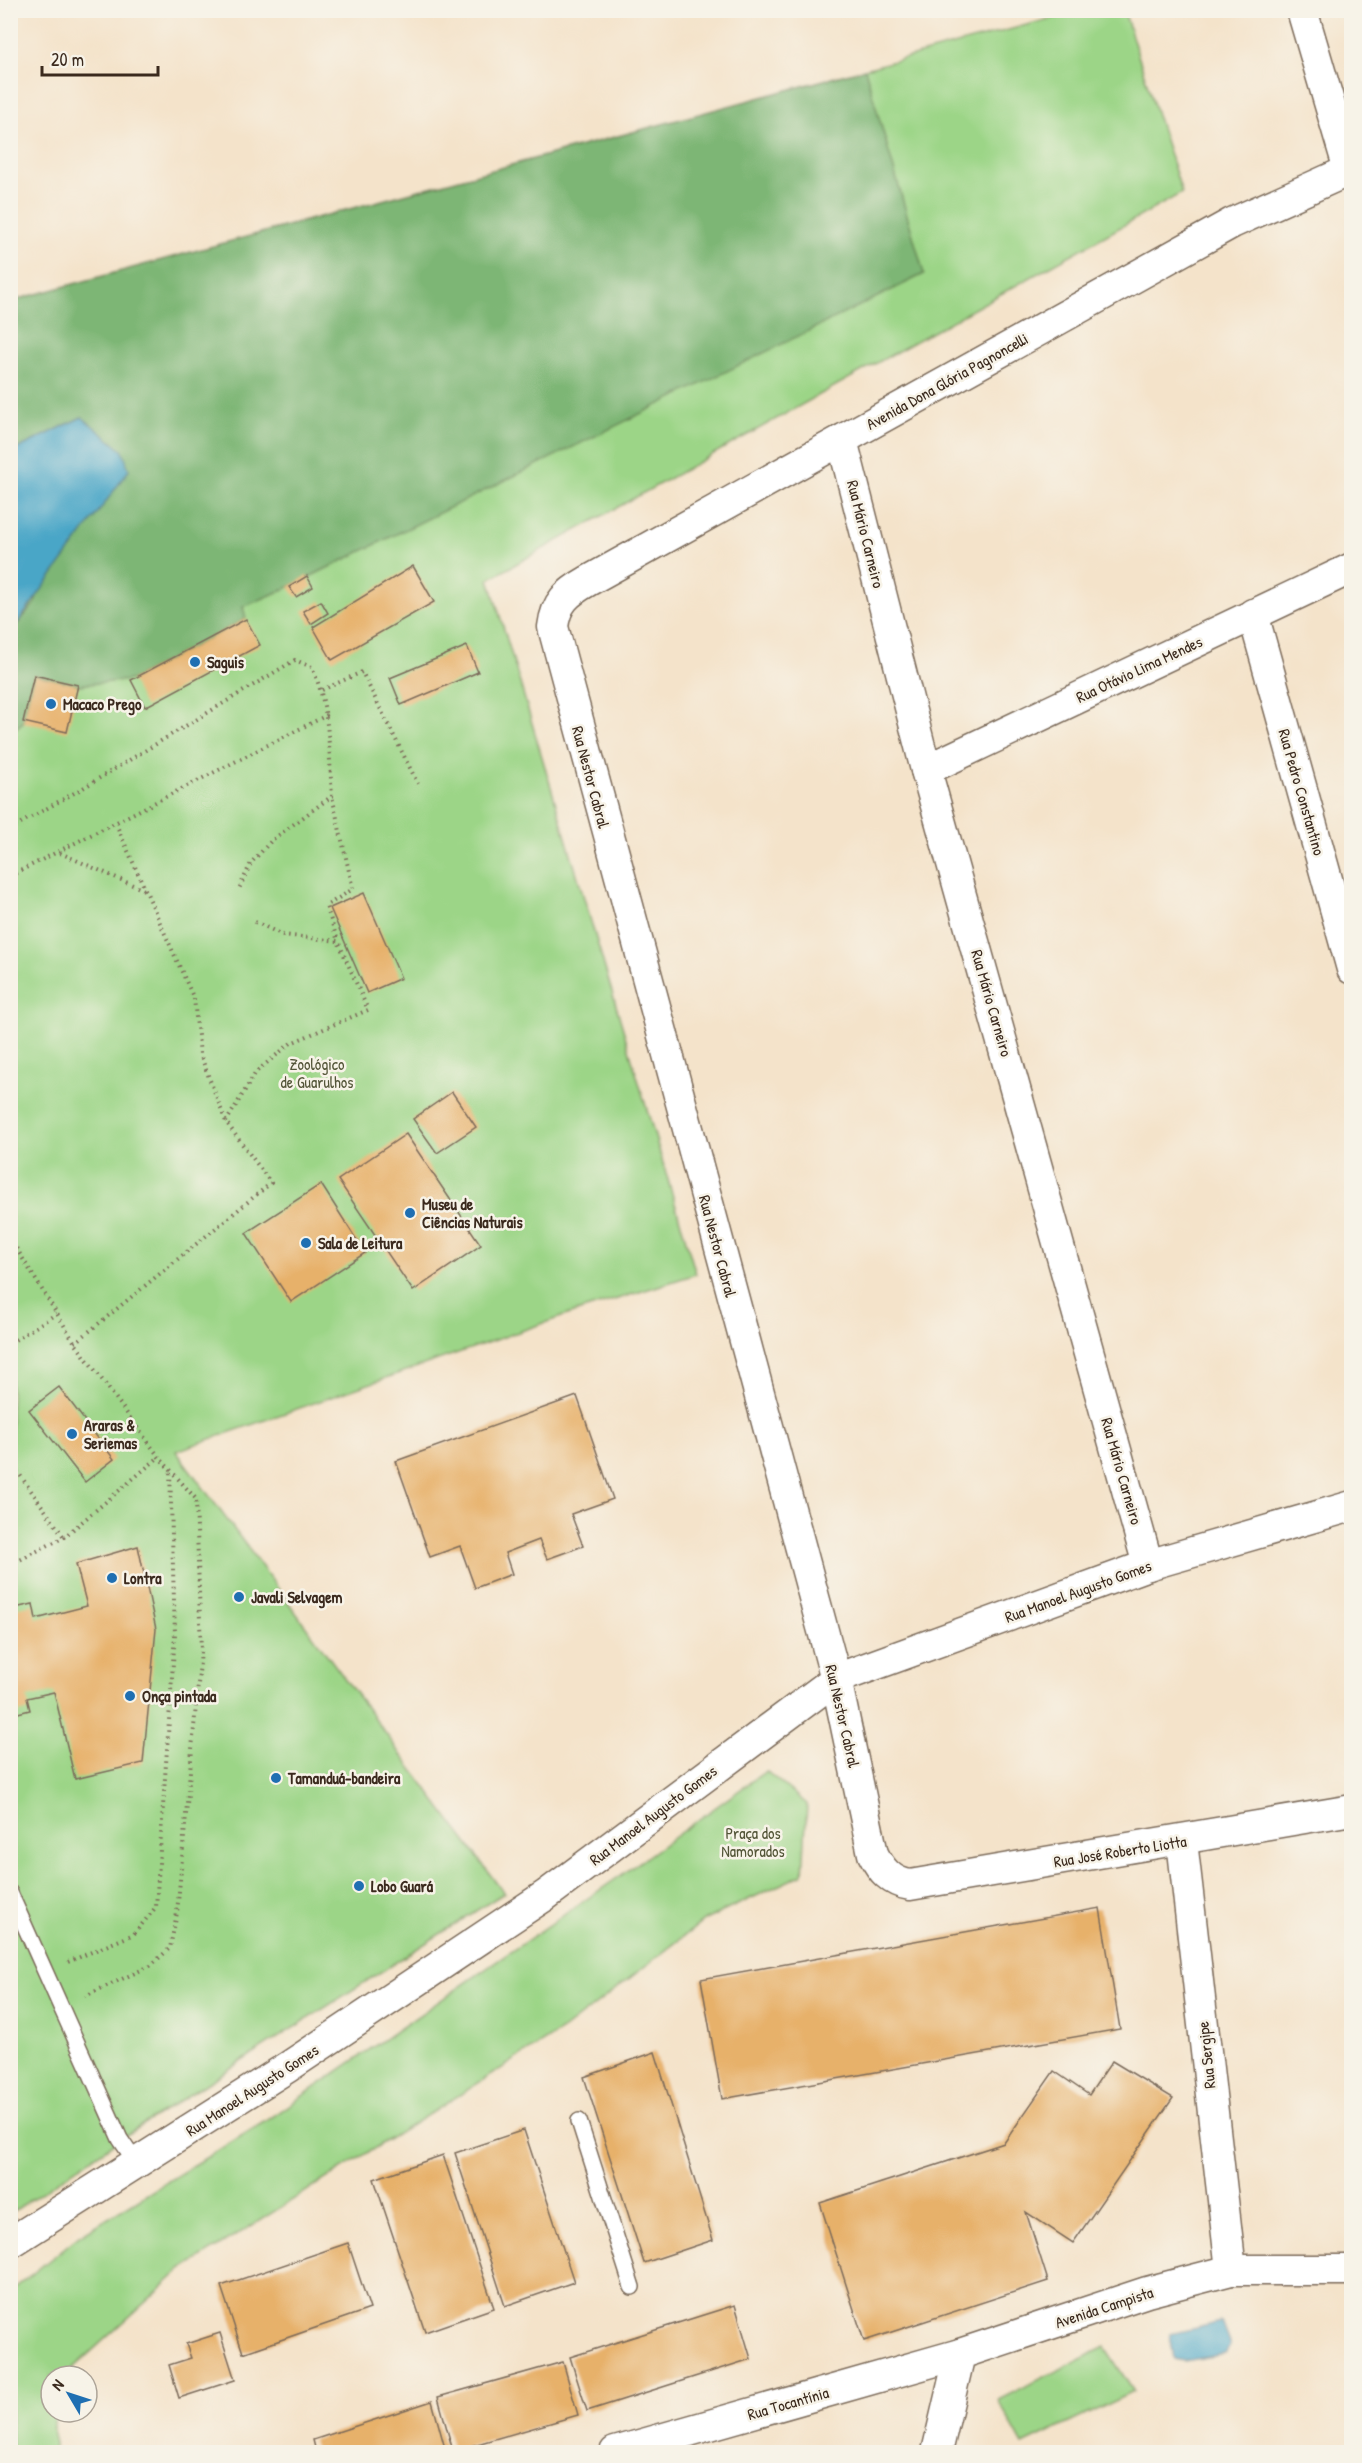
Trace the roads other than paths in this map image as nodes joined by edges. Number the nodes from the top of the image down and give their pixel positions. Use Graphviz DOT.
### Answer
graph roads {
  1 [pos="1302,10"];
  2 [pos="1350,170"];
  3 [pos="842,440"];
  4 [pos="1352,568"];
  5 [pos="555,612"];
  6 [pos="1253,614"];
  7 [pos="927,770"];
  8 [pos="1352,969"];
  9 [pos="1352,1506"];
  10 [pos="1149,1565"];
  11 [pos="836,1679"];
  12 [pos="1352,1810"];
  13 [pos="1182,1841"];
  14 [pos="889,1877"];
  15 [pos="10,1893"];
  16 [pos="579,2121"];
  17 [pos="137,2164"];
  18 [pos="10,2243"];
  19 [pos="1231,2270"];
  20 [pos="1352,2270"];
  21 [pos="632,2287"];
  22 [pos="960,2354"];
  23 [pos="615,2452"];
  24 [pos="937,2452"];
  1 -- 2 [label="street"];
  2 -- 3 [label="street, Avenida Dona Glória Pagnoncelli"];
  3 -- 5 [label="street, Avenida Dona Glória Pagnoncelli"];
  3 -- 7 [label="street, Rua Mário Carneiro"];
  4 -- 6 [label="street, Rua Otávio Lima Mendes"];
  5 -- 11 [label="street, Rua Nestor Cabral"];
  6 -- 7 [label="street, Rua Otávio Lima Mendes"];
  6 -- 8 [label="street, Rua Pedro Constantino"];
  7 -- 10 [label="street, Rua Mário Carneiro"];
  9 -- 10 [label="street, Rua Manoel Augusto Gomes"];
  10 -- 11 [label="street, Rua Manoel Augusto Gomes"];
  11 -- 14 [label="street, Rua Nestor Cabral"];
  11 -- 17 [label="street, Rua Manoel Augusto Gomes"];
  12 -- 13 [label="street, Rua José Roberto Liotta"];
  13 -- 14 [label="street, Rua José Roberto Liotta"];
  13 -- 19 [label="street, Rua Sergipe"];
  15 -- 17 [label="lane"];
  16 -- 21 [label="lane"];
  17 -- 18 [label="street, Rua Manoel Augusto Gomes"];
  19 -- 20 [label="street, Avenida Campista"];
  19 -- 22 [label="street, Avenida Campista"];
  22 -- 23 [label="street, Rua Tocantínia"];
  22 -- 24 [label="street"];
}
